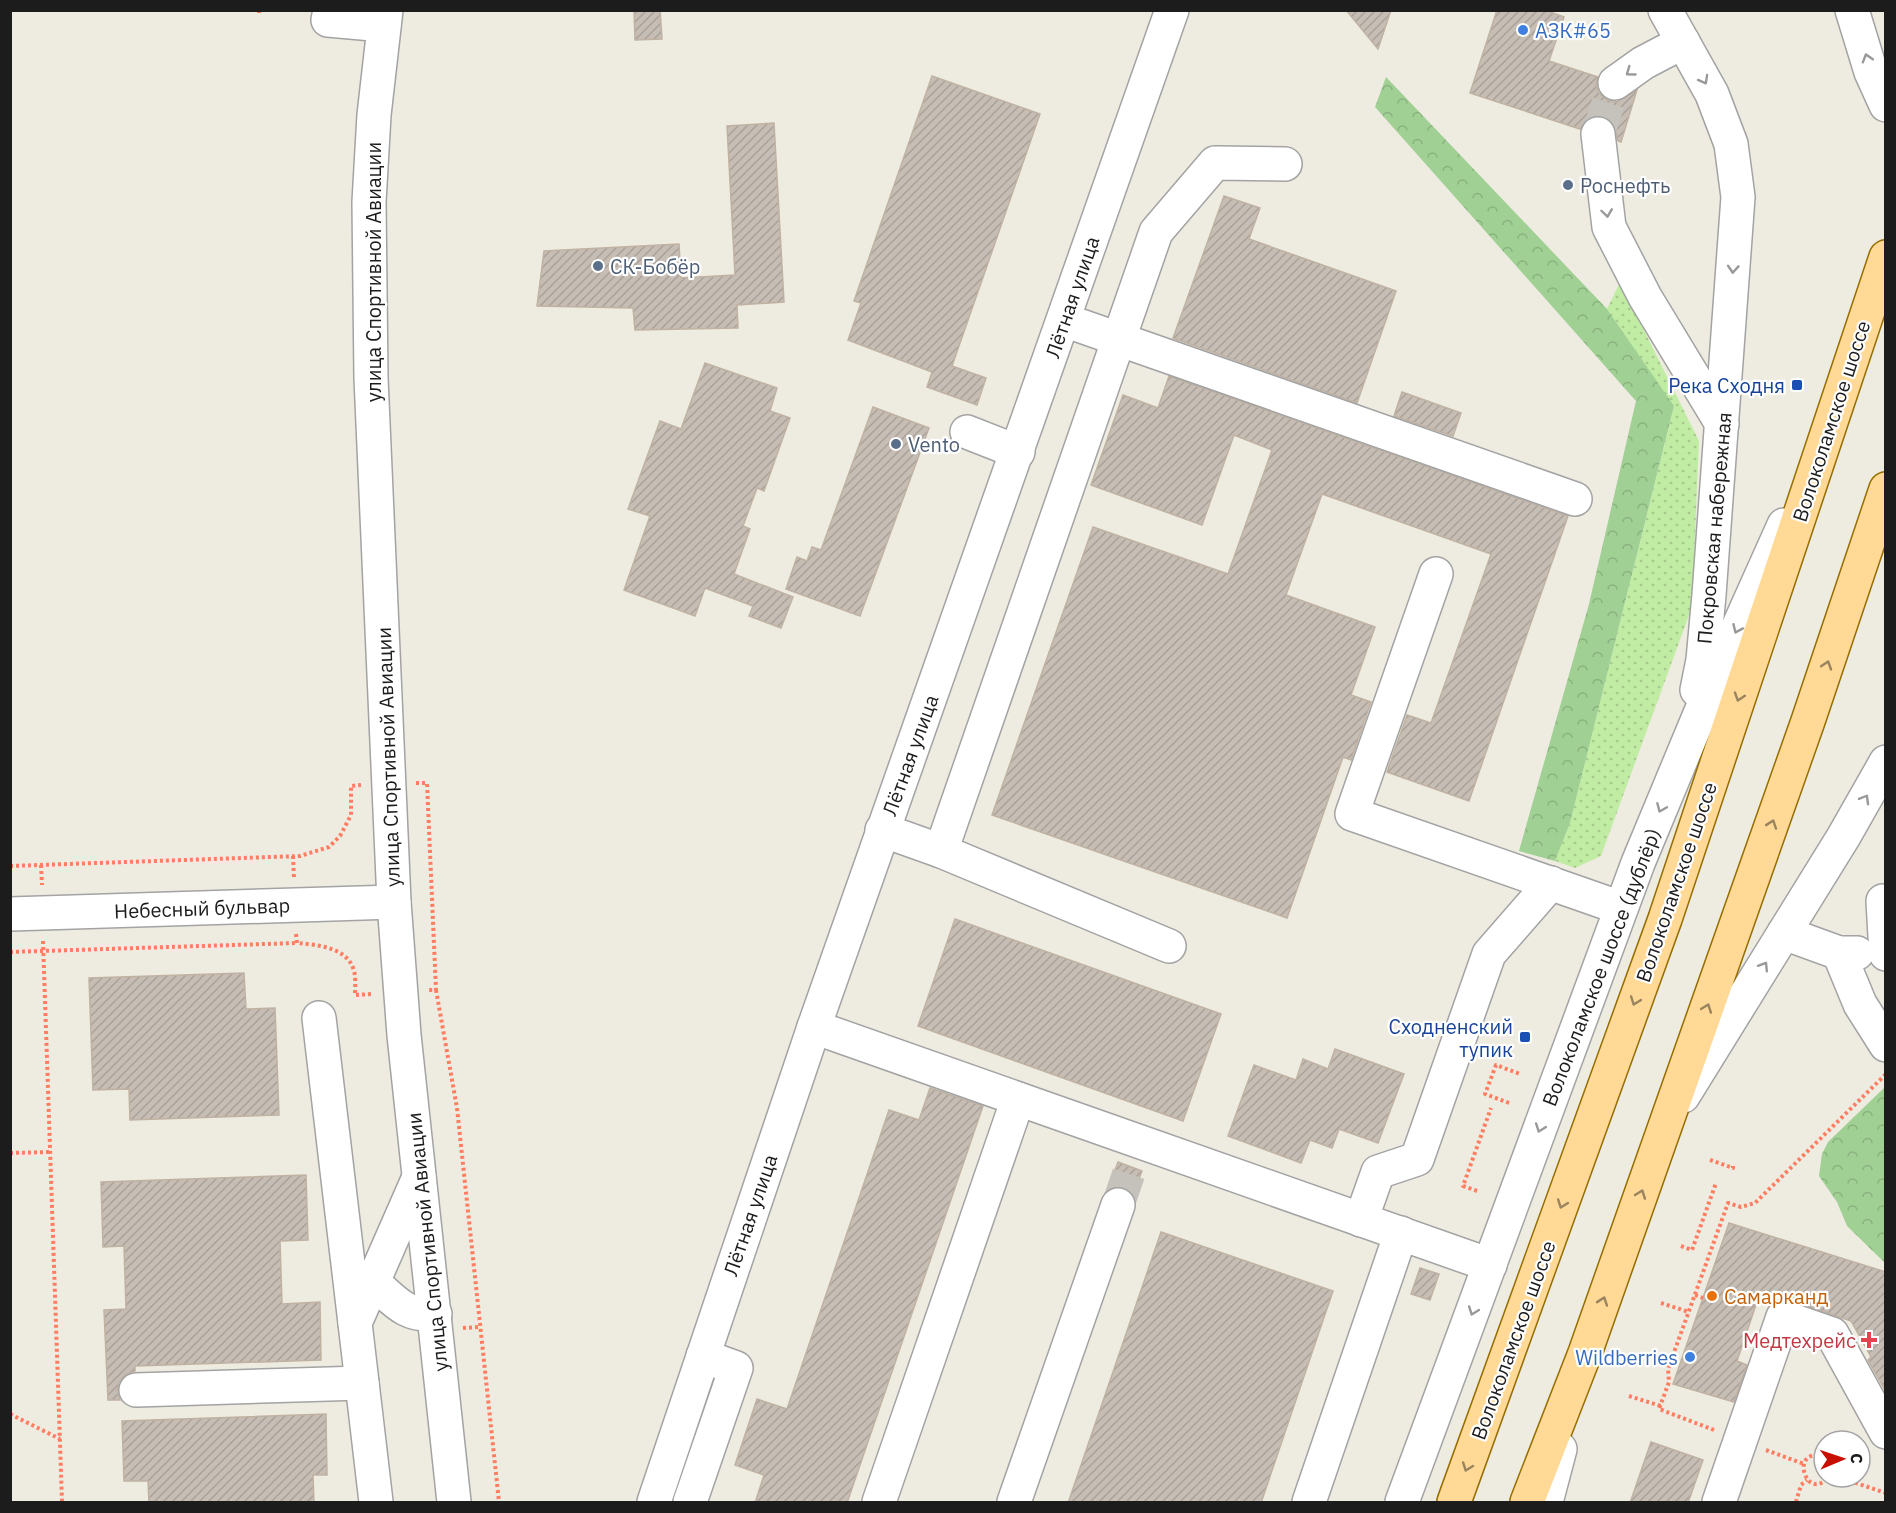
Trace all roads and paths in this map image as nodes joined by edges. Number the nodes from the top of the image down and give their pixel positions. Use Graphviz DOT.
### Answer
graph roads {
  1 [pos="330,10"];
  2 [pos="1172,10"];
  3 [pos="1665,10"];
  4 [pos="1852,10"];
  5 [pos="385,18"];
  6 [pos="1683,42"];
  7 [pos="1615,82"];
  8 [pos="1886,105"];
  9 [pos="1598,134"];
  10 [pos="1285,164"];
  11 [pos="1886,257"];
  12 [pos="1064,320"];
  13 [pos="1119,340"];
  14 [pos="1722,424"];
  15 [pos="967,432"];
  16 [pos="1824,442"];
  17 [pos="1018,452"];
  18 [pos="1886,489"];
  19 [pos="1575,499"];
  20 [pos="1436,574"];
  21 [pos="1886,762"];
  22 [pos="1678,771"];
  23 [pos="427,783"];
  24 [pos="390,784"];
  25 [pos="882,830"];
  26 [pos="941,850"];
  27 [pos="41,865"];
  28 [pos="10,866"];
  29 [pos="1551,884"];
  30 [pos="1886,901"];
  31 [pos="394,902"];
  32 [pos="1622,908"];
  33 [pos="43,913"];
  34 [pos="10,914"];
  35 [pos="1784,933"];
  36 [pos="297,943"];
  37 [pos="1169,946"];
  38 [pos="44,951"];
  39 [pos="10,952"];
  40 [pos="1860,954"];
  41 [pos="436,990"];
  42 [pos="319,1018"];
  43 [pos="814,1027"];
  44 [pos="1886,1045"];
  45 [pos="1520,1074"];
  46 [pos="1886,1074"];
  47 [pos="1018,1099"];
  48 [pos="1509,1103"];
  49 [pos="1491,1108"];
  50 [pos="1666,1123"];
  51 [pos="51,1152"];
  52 [pos="10,1153"];
  53 [pos="1710,1160"];
  54 [pos="1734,1166"];
  55 [pos="420,1176"];
  56 [pos="1716,1183"];
  57 [pos="1477,1191"];
  58 [pos="1118,1205"];
  59 [pos="1361,1220"];
  60 [pos="1401,1233"];
  61 [pos="1681,1246"];
  62 [pos="1490,1265"];
  63 [pos="373,1282"];
  64 [pos="1695,1295"];
  65 [pos="1703,1298"];
  66 [pos="1661,1303"];
  67 [pos="1689,1312"];
  68 [pos="435,1314"];
  69 [pos="355,1323"];
  70 [pos="1585,1353"];
  71 [pos="703,1356"];
  72 [pos="362,1383"];
  73 [pos="136,1390"];
  74 [pos="1629,1396"];
  75 [pos="1660,1406"];
  76 [pos="10,1414"];
  77 [pos="1886,1432"];
  78 [pos="60,1439"];
  79 [pos="1741,1440"];
  80 [pos="1812,1456"];
  81 [pos="1804,1464"];
  82 [pos="1808,1480"];
  83 [pos="1812,1483"];
  84 [pos="62,1503"];
  85 [pos="376,1503"];
  86 [pos="454,1503"];
  87 [pos="499,1503"];
  88 [pos="654,1503"];
  89 [pos="690,1503"];
  90 [pos="879,1503"];
  91 [pos="1014,1503"];
  92 [pos="1309,1503"];
  93 [pos="1402,1503"];
  94 [pos="1454,1503"];
  95 [pos="1527,1503"];
  96 [pos="1546,1503"];
  97 [pos="1719,1503"];
  98 [pos="1796,1503"];
  1 -- 5 [label="street"];
  2 -- 12 [label="street, Лётная улица"];
  3 -- 6 [label="street, Покровская набережная"];
  8 -- 4 [label="street, one-way"];
  5 -- 24 [label="street, улица Спортивной Авиации"];
  6 -- 7 [label="street, one-way"];
  6 -- 14 [label="street, Покровская набережная, one-way"];
  9 -- 14 [label="street, one-way"];
  10 -- 13 [label="street"];
  11 -- 16 [label="main road, Волоколамское шоссе"];
  12 -- 13 [label="street"];
  12 -- 17 [label="street, Лётная улица"];
  13 -- 19 [label="street"];
  13 -- 26 [label="street"];
  14 -- 22 [label="street, Покровская набережная"];
  15 -- 17 [label="street"];
  16 -- 22 [label="street, Волоколамское шоссе (дублёр), one-way"];
  16 -- 94 [label="main road, Волоколамское шоссе, one-way"];
  17 -- 25 [label="street, Лётная улица"];
  50 -- 18 [label="main road, one-way"];
  20 -- 29 [label="street"];
  35 -- 21 [label="street, one-way"];
  22 -- 32 [label="street, Волоколамское шоссе (дублёр), one-way"];
  23 -- 24 [label="path"];
  24 -- 27 [label="path"];
  24 -- 31 [label="street, улица Спортивной Авиации"];
  25 -- 26 [label="street"];
  25 -- 43 [label="street, Лётная улица"];
  26 -- 37 [label="street"];
  27 -- 28 [label="path"];
  27 -- 33 [label="path"];
  29 -- 32 [label="street"];
  29 -- 59 [label="street"];
  30 -- 40 [label="street"];
  31 -- 33 [label="street, Небесный бульвар"];
  31 -- 55 [label="street, улица Спортивной Авиации"];
  32 -- 62 [label="street, Волоколамское шоссе (дублёр), one-way"];
  33 -- 34 [label="street, Небесный бульвар"];
  33 -- 38 [label="path"];
  35 -- 40 [label="street"];
  50 -- 35 [label="street, one-way"];
  36 -- 38 [label="path"];
  38 -- 39 [label="path"];
  38 -- 51 [label="path"];
  40 -- 44 [label="street"];
  41 -- 87 [label="path"];
  42 -- 69 [label="street"];
  43 -- 47 [label="street"];
  43 -- 71 [label="street, Лётная улица"];
  45 -- 48 [label="path"];
  46 -- 64 [label="path"];
  47 -- 59 [label="street"];
  47 -- 90 [label="street"];
  49 -- 57 [label="path"];
  70 -- 50 [label="main road, one-way"];
  51 -- 52 [label="path"];
  51 -- 78 [label="path"];
  53 -- 54 [label="path"];
  55 -- 63 [label="street"];
  55 -- 68 [label="street, улица Спортивной Авиации"];
  56 -- 61 [label="path"];
  58 -- 91 [label="street"];
  59 -- 60 [label="street"];
  60 -- 62 [label="street"];
  60 -- 92 [label="street"];
  62 -- 93 [label="street, Волоколамское шоссе (дублёр), one-way"];
  63 -- 68 [label="street"];
  63 -- 69 [label="street"];
  64 -- 65 [label="path"];
  64 -- 67 [label="path"];
  66 -- 67 [label="path"];
  67 -- 75 [label="path"];
  68 -- 86 [label="street, улица Спортивной Авиации"];
  69 -- 72 [label="street"];
  70 -- 95 [label="main road"];
  70 -- 96 [label="street"];
  71 -- 88 [label="street, Лётная улица"];
  71 -- 89 [label="street"];
  72 -- 73 [label="street"];
  72 -- 85 [label="street"];
  74 -- 75 [label="path"];
  75 -- 79 [label="path"];
  76 -- 78 [label="path"];
  77 -- 79 [label="street"];
  78 -- 84 [label="path"];
  79 -- 81 [label="path"];
  79 -- 97 [label="street"];
  80 -- 81 [label="path"];
  81 -- 82 [label="path"];
  82 -- 83 [label="path"];
  82 -- 98 [label="path"];
}
